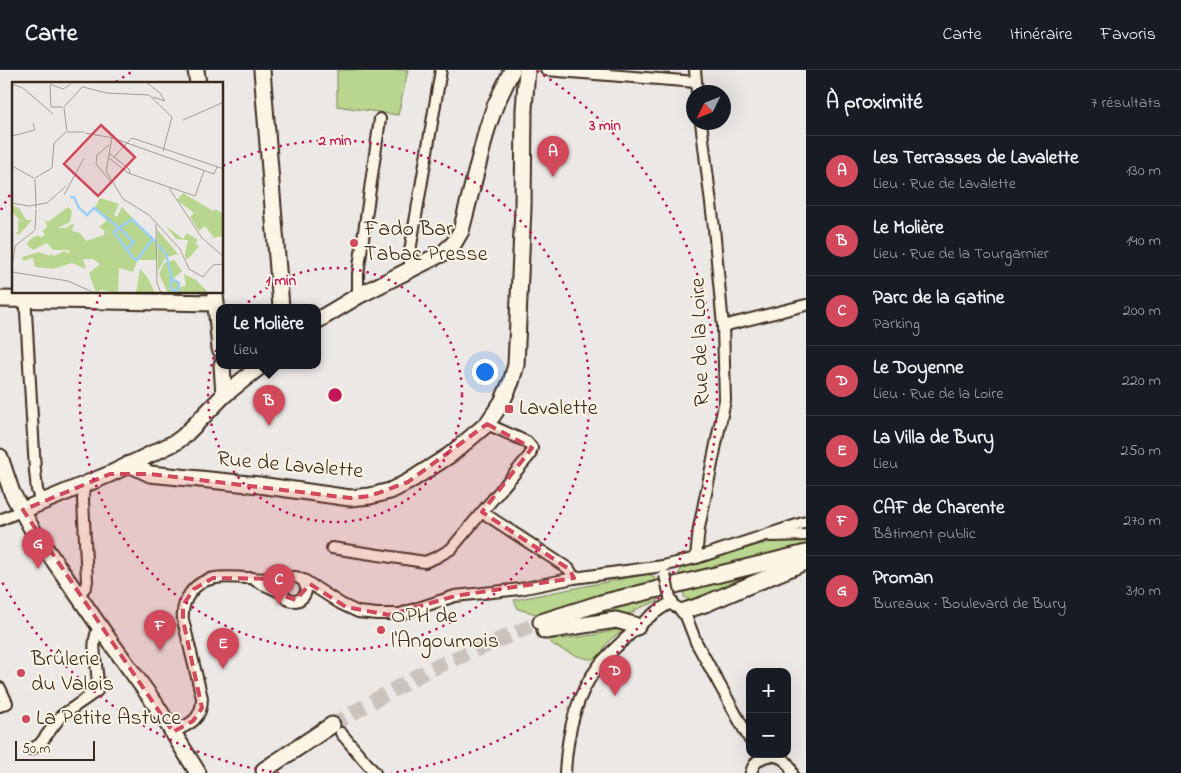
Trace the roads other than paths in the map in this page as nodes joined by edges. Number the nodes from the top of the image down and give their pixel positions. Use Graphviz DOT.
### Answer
graph roads {
  1 [pos="262,70"];
  2 [pos="441,70"];
  3 [pos="512,70"];
  4 [pos="527,70"];
  5 [pos="546,70"];
  6 [pos="695,70"];
  7 [pos="697,85"];
  8 [pos="686,86"];
  9 [pos="380,119"];
  10 [pos="701,130"];
  11 [pos="410,269"];
  12 [pos="25,296"];
  13 [pos="112,296"];
  14 [pos="358,296"];
  15 [pos="216,298"];
  16 [pos="0,299"];
  17 [pos="281,304"];
  18 [pos="806,305"];
  19 [pos="321,318"];
  20 [pos="723,326"];
  21 [pos="222,369"];
  22 [pos="257,369"];
  23 [pos="224,395"];
  24 [pos="487,424"];
  25 [pos="0,457"];
  26 [pos="129,464"];
  27 [pos="110,474"];
  28 [pos="150,474"];
  29 [pos="84,484"];
  30 [pos="40,502"];
  31 [pos="23,510"];
  32 [pos="482,512"];
  33 [pos="0,520"];
  34 [pos="806,522"];
  35 [pos="806,535"];
  36 [pos="760,536"];
  37 [pos="699,546"];
  38 [pos="332,548"];
  39 [pos="721,549"];
  40 [pos="806,553"];
  41 [pos="696,558"];
  42 [pos="806,562"];
  43 [pos="666,568"];
  44 [pos="251,578"];
  45 [pos="574,578"];
  46 [pos="285,579"];
  47 [pos="304,580"];
  48 [pos="282,593"];
  49 [pos="78,595"];
  50 [pos="304,596"];
  51 [pos="330,598"];
  52 [pos="675,603"];
  53 [pos="100,626"];
  54 [pos="637,627"];
  55 [pos="0,688"];
  56 [pos="4,704"];
  57 [pos="336,729"];
  58 [pos="173,732"];
  59 [pos="746,733"];
  60 [pos="31,749"];
  61 [pos="759,758"];
  62 [pos="780,758"];
  63 [pos="264,770"];
  64 [pos="198,773"];
  65 [pos="375,773"];
  66 [pos="565,773"];
  67 [pos="751,773"];
  68 [pos="792,773"];
  1 -- 17 [label="street"];
  2 -- 11 [label="street"];
  3 -- 11 [label="street"];
  4 -- 24 [label="street, Rue de Lavalette"];
  5 -- 8 [label="street"];
  6 -- 7 [label="street"];
  9 -- 14 [label="street"];
  10 -- 20 [label="street, Rue de la Loire"];
  11 -- 14 [label="street"];
  12 -- 13 [label="street"];
  12 -- 16 [label="street"];
  12 -- 30 [label="street"];
  13 -- 15 [label="street"];
  14 -- 19 [label="street"];
  18 -- 20 [label="street"];
  20 -- 37 [label="street, Rue de la Loire"];
  21 -- 23 [label="street"];
  22 -- 23 [label="street"];
  23 -- 26 [label="street"];
  24 -- 28 [label="street, Rue de Lavalette"];
  24 -- 32 [label="street"];
  25 -- 31 [label="street"];
  26 -- 27 [label="street"];
  26 -- 28 [label="street, Rue de Lavalette"];
  27 -- 28 [label="street"];
  27 -- 29 [label="street"];
  29 -- 30 [label="street"];
  29 -- 49 [label="street"];
  30 -- 31 [label="street"];
  31 -- 33 [label="street"];
  31 -- 49 [label="street"];
  32 -- 38 [label="street"];
  32 -- 45 [label="street"];
  34 -- 36 [label="street"];
  35 -- 36 [label="street"];
  36 -- 39 [label="street"];
  37 -- 39 [label="street"];
  37 -- 41 [label="street, Rue de la Loire"];
  37 -- 43 [label="street"];
  39 -- 41 [label="street"];
  40 -- 54 [label="street"];
  41 -- 43 [label="street"];
  42 -- 52 [label="street"];
  43 -- 45 [label="street"];
  43 -- 52 [label="street, bridge"];
  44 -- 46 [label="street"];
  44 -- 48 [label="street"];
  44 -- 58 [label="street"];
  45 -- 51 [label="street"];
  46 -- 47 [label="street"];
  46 -- 48 [label="street"];
  47 -- 50 [label="street"];
  47 -- 51 [label="street"];
  48 -- 50 [label="street"];
  49 -- 53 [label="street"];
  50 -- 51 [label="street"];
  52 -- 54 [label="street"];
  52 -- 59 [label="street"];
  53 -- 58 [label="street"];
  53 -- 60 [label="street"];
  54 -- 66 [label="street"];
  55 -- 56 [label="street"];
  57 -- 63 [label="street"];
  57 -- 65 [label="street"];
  58 -- 64 [label="street"];
  61 -- 67 [label="street"];
  62 -- 68 [label="street"];
}
